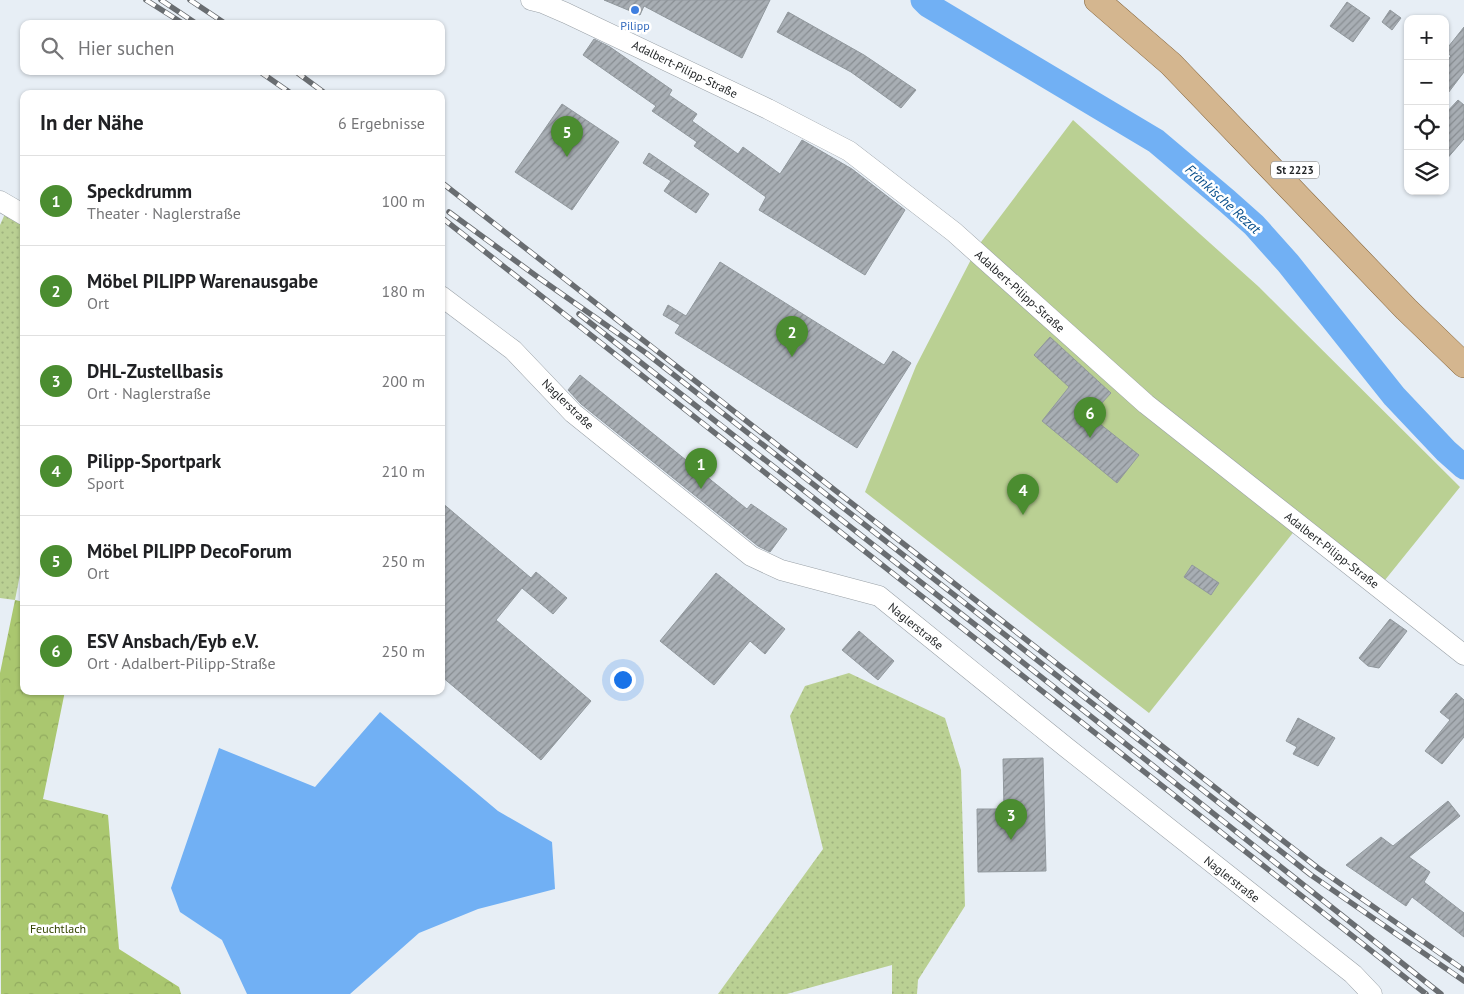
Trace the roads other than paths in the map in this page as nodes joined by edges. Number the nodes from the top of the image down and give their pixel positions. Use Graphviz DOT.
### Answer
graph roads {
  1 [pos="531,0"];
  2 [pos="1097,0"];
  3 [pos="1121,0"];
  4 [pos="0,201"];
  5 [pos="20,213"];
  6 [pos="445,299"];
  7 [pos="1464,345"];
  8 [pos="1464,365"];
  9 [pos="1464,655"];
  10 [pos="1372,994"];
  1 -- 9 [label="street, Adalbert-Pilipp-Straße"];
  2 -- 8 [label="main road, St 2223"];
  3 -- 7 [label="main road, St 2223"];
  4 -- 5 [label="street"];
  6 -- 10 [label="street, Naglerstraße"];
}
